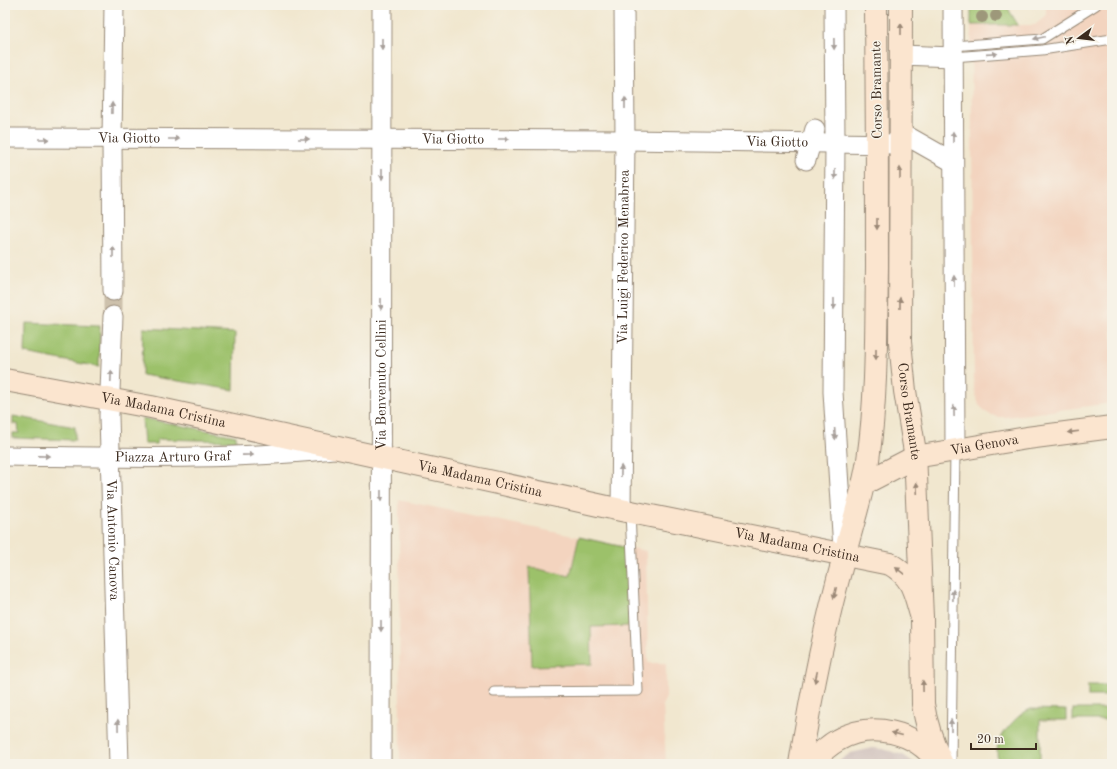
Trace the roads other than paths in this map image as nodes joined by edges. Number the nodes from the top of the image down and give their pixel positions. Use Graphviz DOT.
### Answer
graph roads {
  1 [pos="114,5"];
  2 [pos="382,5"];
  3 [pos="624,5"];
  4 [pos="834,5"];
  5 [pos="876,5"];
  6 [pos="901,5"];
  7 [pos="953,5"];
  8 [pos="1096,5"];
  9 [pos="1112,39"];
  10 [pos="953,51"];
  11 [pos="901,55"];
  12 [pos="632,135"];
  13 [pos="5,138"];
  14 [pos="900,138"];
  15 [pos="112,139"];
  16 [pos="382,139"];
  17 [pos="835,143"];
  18 [pos="877,143"];
  19 [pos="636,160"];
  20 [pos="953,162"];
  21 [pos="113,291"];
  22 [pos="113,316"];
  23 [pos="5,380"];
  24 [pos="111,399"];
  25 [pos="1112,427"];
  26 [pos="340,449"];
  27 [pos="955,450"];
  28 [pos="5,456"];
  29 [pos="111,457"];
  30 [pos="380,457"];
  31 [pos="915,457"];
  32 [pos="863,484"];
  33 [pos="626,511"];
  34 [pos="844,555"];
  35 [pos="922,618"];
  36 [pos="494,692"];
  37 [pos="119,764"];
  38 [pos="381,764"];
  39 [pos="800,764"];
  40 [pos="809,764"];
  41 [pos="938,764"];
  42 [pos="942,764"];
  43 [pos="951,764"];
  15 -- 1 [label="street, one-way"];
  2 -- 16 [label="street, Via Benvenuto Cellini, one-way"];
  12 -- 3 [label="street, Via Luigi Federico Menabrea, one-way"];
  4 -- 17 [label="street, Corso Bramante, one-way"];
  5 -- 18 [label="main road, Corso Bramante"];
  11 -- 6 [label="main road, Corso Bramante, one-way"];
  7 -- 10 [label="street"];
  8 -- 10 [label="lane, one-way"];
  10 -- 9 [label="lane, one-way"];
  10 -- 11 [label="street, Corso Bramante"];
  20 -- 10 [label="street, one-way"];
  11 -- 14 [label="main road, Corso Bramante"];
  16 -- 12 [label="street, Via Giotto, one-way"];
  12 -- 17 [label="street, Via Giotto"];
  12 -- 19 [label="street"];
  33 -- 12 [label="street, Via Luigi Federico Menabrea, one-way"];
  13 -- 15 [label="street, Via Giotto, one-way"];
  14 -- 18 [label="street, Via Giotto"];
  14 -- 20 [label="street"];
  31 -- 14 [label="main road, Corso Bramante, one-way"];
  15 -- 16 [label="street, Via Giotto, one-way"];
  21 -- 15 [label="street, one-way"];
  16 -- 30 [label="street, Via Benvenuto Cellini, one-way"];
  17 -- 18 [label="street, Via Giotto"];
  17 -- 34 [label="street, Corso Bramante, one-way"];
  18 -- 32 [label="main road, Corso Bramante, one-way"];
  27 -- 20 [label="street, one-way"];
  24 -- 22 [label="street, Via Antonio Canova, one-way"];
  23 -- 24 [label="main road, Via Madama Cristina"];
  24 -- 26 [label="main road, Via Madama Cristina"];
  24 -- 29 [label="street, Via Antonio Canova"];
  25 -- 27 [label="main road, Via Genova, one-way"];
  29 -- 26 [label="street, Piazza Arturo Graf, one-way"];
  26 -- 30 [label="main road, Via Madama Cristina"];
  27 -- 31 [label="main road, Via Genova"];
  43 -- 27 [label="lane, one-way"];
  28 -- 29 [label="street, Piazza Arturo Graf, one-way"];
  37 -- 29 [label="street, Via Antonio Canova, one-way"];
  30 -- 33 [label="main road, Via Madama Cristina"];
  30 -- 38 [label="street, Via Benvenuto Cellini, one-way"];
  31 -- 32 [label="main road, Via Genova"];
  35 -- 31 [label="main road, Corso Bramante, one-way"];
  32 -- 34 [label="main road, Corso Bramante"];
  33 -- 34 [label="main road, Via Madama Cristina"];
  33 -- 36 [label="lane"];
  35 -- 34 [label="main road, Via Madama Cristina, one-way"];
  34 -- 39 [label="main road, Corso Bramante, one-way"];
  42 -- 35 [label="main road, Corso Bramante, one-way"];
  41 -- 40 [label="main road, one-way"];
}
